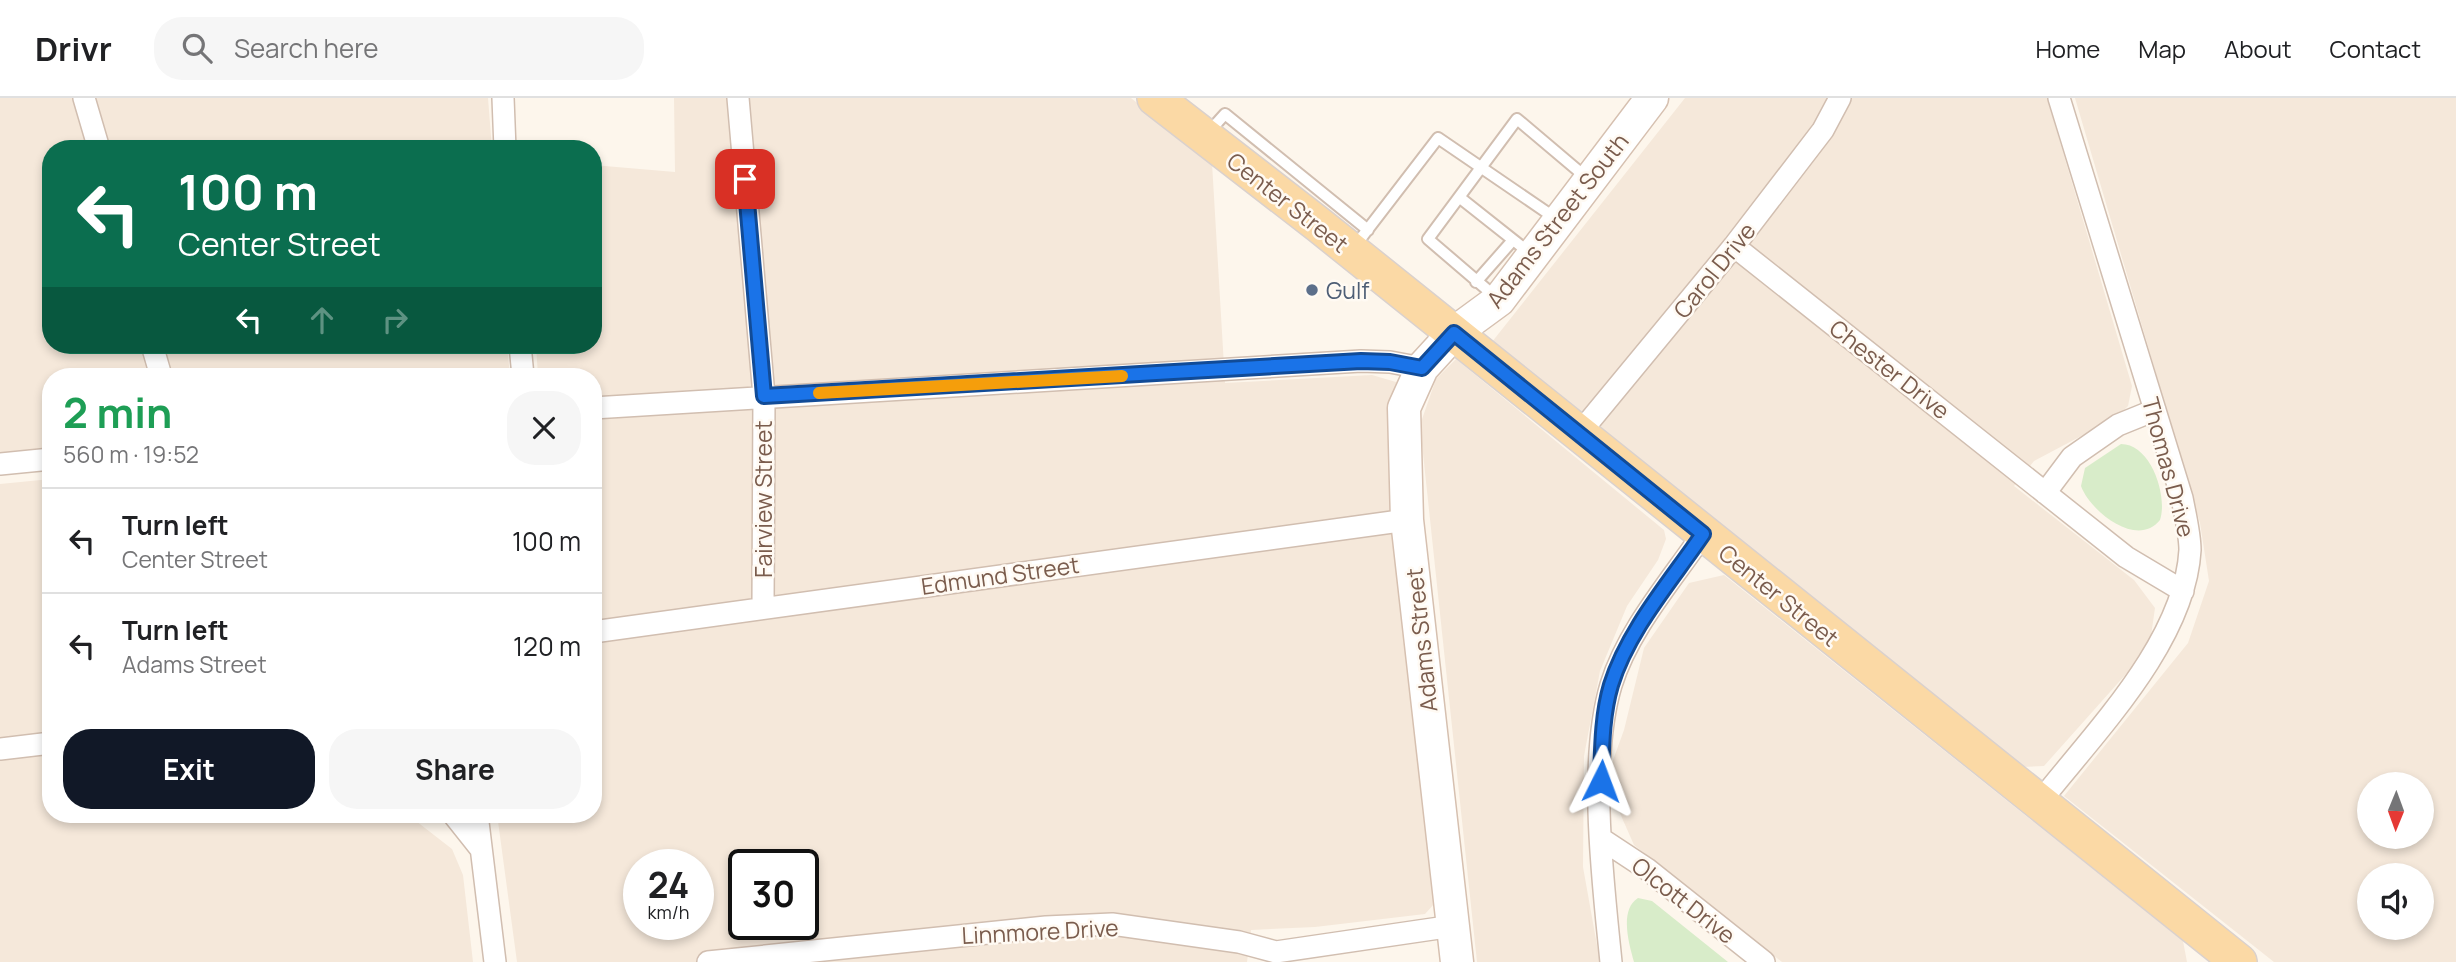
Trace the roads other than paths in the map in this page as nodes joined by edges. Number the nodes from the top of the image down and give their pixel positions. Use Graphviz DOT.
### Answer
graph roads {
  1 [pos="84,98"];
  2 [pos="503,98"];
  3 [pos="738,98"];
  4 [pos="1155,98"];
  5 [pos="1652,98"];
  6 [pos="1840,98"];
  7 [pos="2059,98"];
  8 [pos="96,140"];
  9 [pos="505,140"];
  10 [pos="1482,170"];
  11 [pos="1590,181"];
  12 [pos="1459,197"];
  13 [pos="1560,221"];
  14 [pos="1360,240"];
  15 [pos="1734,246"];
  16 [pos="1523,248"];
  17 [pos="1488,291"];
  18 [pos="1454,333"];
  19 [pos="1422,368"];
  20 [pos="764,396"];
  21 [pos="602,407"];
  22 [pos="2155,411"];
  23 [pos="1578,435"];
  24 [pos="42,459"];
  25 [pos="0,464"];
  26 [pos="2045,493"];
  27 [pos="1407,520"];
  28 [pos="1703,534"];
  29 [pos="2183,591"];
  30 [pos="763,607"];
  31 [pos="602,631"];
  32 [pos="42,744"];
  33 [pos="0,749"];
  34 [pos="2039,803"];
  35 [pos="460,823"];
  36 [pos="478,823"];
  37 [pos="1603,840"];
  38 [pos="480,848"];
  39 [pos="1453,926"];
  40 [pos="1274,957"];
  41 [pos="2227,959"];
  42 [pos="495,962"];
  43 [pos="708,962"];
  44 [pos="1457,962"];
  45 [pos="1611,962"];
  46 [pos="1764,962"];
  1 -- 8 [label="street"];
  2 -- 9 [label="street"];
  3 -- 20 [label="street, Fairview Street"];
  4 -- 14 [label="main road, Center Street"];
  5 -- 11 [label="main road, Adams Street South"];
  6 -- 15 [label="street, Carol Drive"];
  7 -- 22 [label="street, Thomas Drive"];
  10 -- 11 [label="lane"];
  10 -- 12 [label="lane"];
  10 -- 13 [label="lane"];
  10 -- 14 [label="lane"];
  11 -- 13 [label="main road, Adams Street South"];
  12 -- 16 [label="lane"];
  12 -- 17 [label="lane"];
  13 -- 16 [label="main road, Adams Street South"];
  14 -- 18 [label="main road, Center Street"];
  15 -- 23 [label="street, Carol Drive"];
  15 -- 26 [label="street, Chester Drive"];
  16 -- 17 [label="main road, Adams Street South"];
  17 -- 18 [label="main road, Adams Street South"];
  18 -- 19 [label="main road, Adams Street"];
  18 -- 23 [label="main road, Center Street"];
  19 -- 20 [label="street"];
  19 -- 27 [label="main road, Adams Street"];
  20 -- 21 [label="street"];
  20 -- 30 [label="street, Fairview Street"];
  22 -- 26 [label="street"];
  22 -- 29 [label="street, Thomas Drive"];
  23 -- 28 [label="main road, Center Street"];
  24 -- 25 [label="street"];
  26 -- 29 [label="street, Chester Drive"];
  27 -- 30 [label="street, Edmund Street"];
  27 -- 39 [label="main road, Adams Street"];
  28 -- 34 [label="main road, Center Street"];
  28 -- 37 [label="street, Olcott Drive"];
  29 -- 34 [label="street, Thomas Drive"];
  30 -- 31 [label="street, Edmund Street"];
  32 -- 33 [label="street"];
  34 -- 41 [label="main road, Center Street"];
  35 -- 38 [label="street"];
  36 -- 38 [label="street"];
  37 -- 45 [label="street, Olcott Drive"];
  37 -- 46 [label="street, Olcott Drive"];
  38 -- 42 [label="street"];
  39 -- 40 [label="street, Linnmore Drive"];
  39 -- 44 [label="main road, Adams Street"];
  40 -- 43 [label="street, Linnmore Drive"];
}
